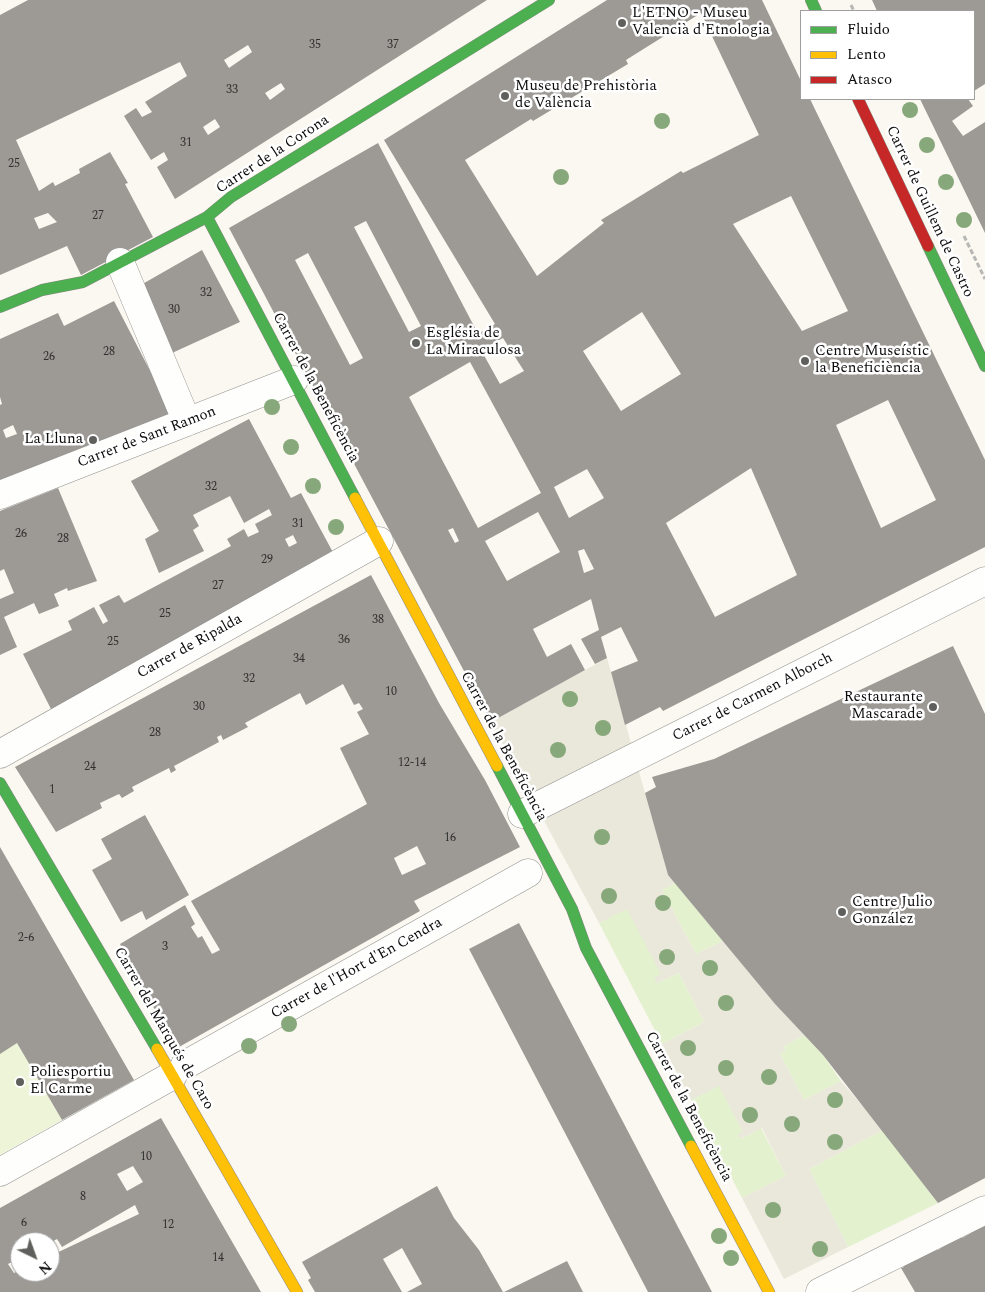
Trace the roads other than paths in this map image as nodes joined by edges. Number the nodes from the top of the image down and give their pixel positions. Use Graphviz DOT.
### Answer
graph roads {
  1 [pos="548,0"];
  2 [pos="858,100"];
  3 [pos="208,217"];
  4 [pos="120,262"];
  5 [pos="0,307"];
  6 [pos="985,366"];
  7 [pos="294,380"];
  8 [pos="187,422"];
  9 [pos="0,495"];
  10 [pos="379,541"];
  11 [pos="985,581"];
  12 [pos="0,754"];
  13 [pos="0,783"];
  14 [pos="522,814"];
  15 [pos="528,873"];
  16 [pos="179,1070"];
  17 [pos="0,1172"];
  18 [pos="985,1210"];
  19 [pos="297,1292"];
  20 [pos="769,1292"];
  21 [pos="820,1292"];
  1 -- 3 [label="street, Carrer de la Corona"];
  2 -- 6 [label="street, Carrer de Guillem de Castro"];
  3 -- 4 [label="street, Carrer de la Corona"];
  3 -- 7 [label="street, Carrer de la Beneficència"];
  4 -- 5 [label="street, Carrer de la Corona"];
  4 -- 8 [label="street"];
  7 -- 8 [label="street, Carrer de Sant Ramon"];
  7 -- 10 [label="street, Carrer de la Beneficència"];
  8 -- 9 [label="street, Carrer de Sant Ramon"];
  10 -- 12 [label="street, Carrer de Ripalda"];
  10 -- 14 [label="street, Carrer de la Beneficència"];
  11 -- 14 [label="street, Carrer de Carmen Alborch"];
  13 -- 16 [label="street, Carrer del Marqués de Caro"];
  14 -- 20 [label="street, Carrer de la Beneficència"];
  15 -- 16 [label="street, Carrer de l'Hort d'En Cendra"];
  16 -- 17 [label="street, Carrer de l'Hort d'En Cendra"];
  16 -- 19 [label="street, Carrer del Marqués de Caro"];
  18 -- 21 [label="street"];
}
